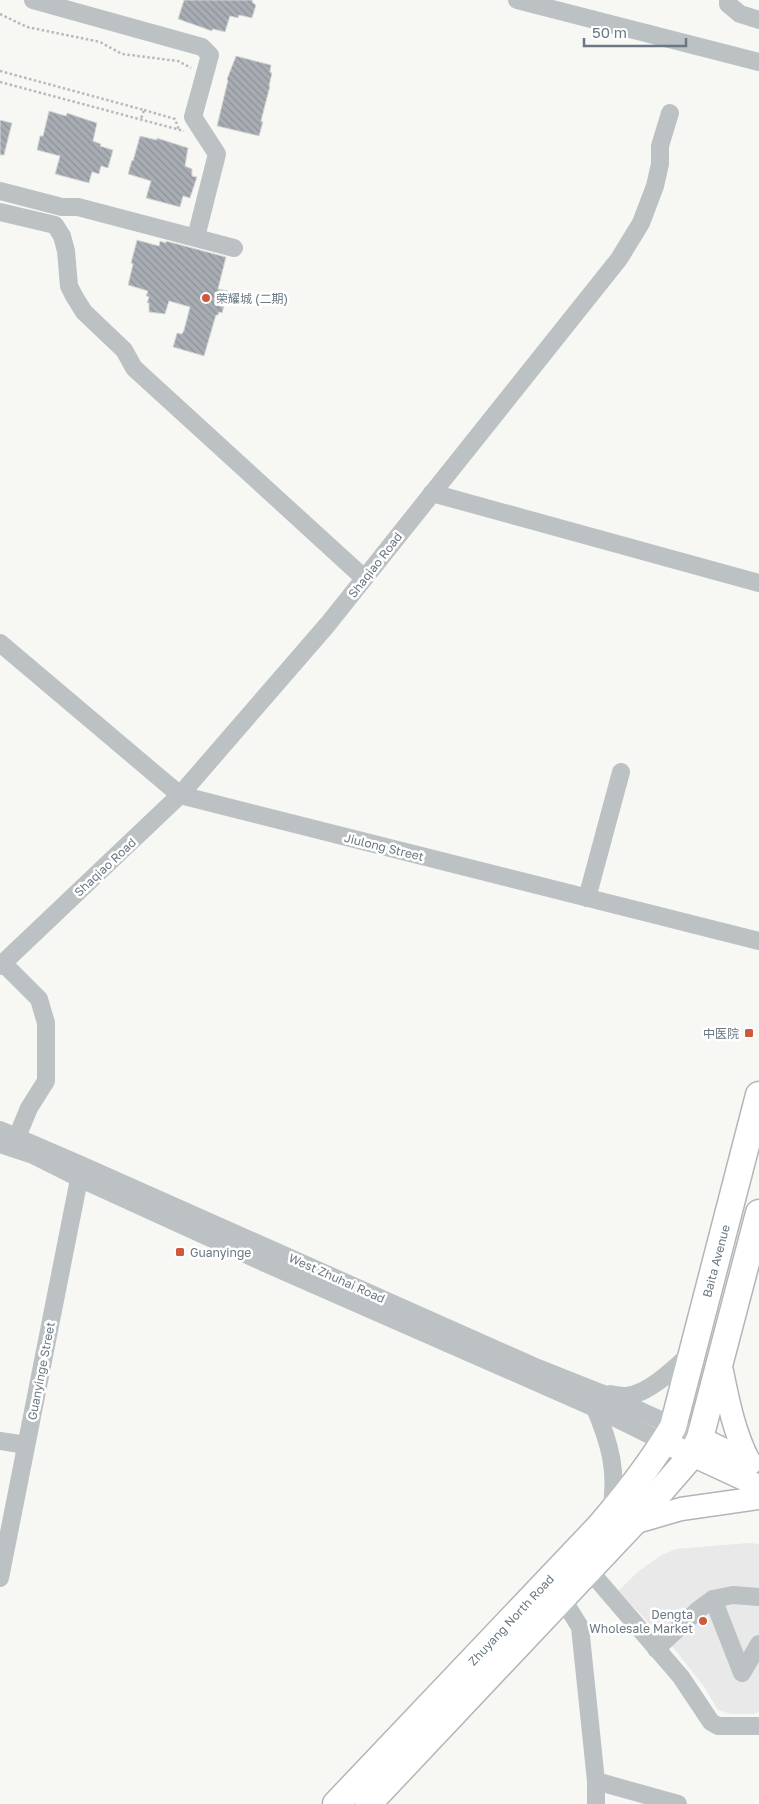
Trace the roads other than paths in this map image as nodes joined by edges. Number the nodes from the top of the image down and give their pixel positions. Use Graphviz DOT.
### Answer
graph roads {
  1 [pos="33,0"];
  2 [pos="517,0"];
  3 [pos="728,0"];
  4 [pos="759,20"];
  5 [pos="759,62"];
  6 [pos="670,113"];
  7 [pos="0,191"];
  8 [pos="0,212"];
  9 [pos="196,237"];
  10 [pos="234,248"];
  11 [pos="432,493"];
  12 [pos="364,578"];
  13 [pos="759,584"];
  14 [pos="0,643"];
  15 [pos="621,772"];
  16 [pos="180,795"];
  17 [pos="587,898"];
  18 [pos="759,942"];
  19 [pos="1,964"];
  20 [pos="759,1095"];
  21 [pos="0,1130"];
  22 [pos="18,1137"];
  23 [pos="0,1144"];
  24 [pos="80,1171"];
  25 [pos="759,1213"];
  26 [pos="692,1352"];
  27 [pos="720,1361"];
  28 [pos="598,1400"];
  29 [pos="669,1434"];
  30 [pos="0,1441"];
  31 [pos="26,1445"];
  32 [pos="696,1446"];
  33 [pos="754,1464"];
  34 [pos="759,1486"];
  35 [pos="759,1498"];
  36 [pos="622,1518"];
  37 [pos="589,1570"];
  38 [pos="0,1578"];
  39 [pos="759,1597"];
  40 [pos="562,1598"];
  41 [pos="713,1599"];
  42 [pos="759,1644"];
  43 [pos="656,1649"];
  44 [pos="759,1726"];
  45 [pos="596,1781"];
  46 [pos="336,1804"];
  47 [pos="368,1804"];
  48 [pos="596,1804"];
  49 [pos="678,1804"];
  1 -- 9 [label="street"];
  2 -- 5 [label="street"];
  3 -- 4 [label="street"];
  6 -- 11 [label="street, Shaqiao Road"];
  7 -- 9 [label="street"];
  8 -- 12 [label="street"];
  9 -- 10 [label="street"];
  11 -- 12 [label="street, Shaqiao Road"];
  11 -- 13 [label="street"];
  12 -- 16 [label="street, Shaqiao Road"];
  14 -- 16 [label="street"];
  15 -- 17 [label="street"];
  16 -- 17 [label="street, Jiulong Street"];
  16 -- 19 [label="street, Shaqiao Road"];
  17 -- 18 [label="street, Jiulong Street"];
  19 -- 22 [label="street"];
  20 -- 26 [label="highway, Baita Avenue"];
  21 -- 22 [label="street, West Zhuhai Road"];
  22 -- 24 [label="street, West Zhuhai Road"];
  23 -- 24 [label="street, West Zhuhai Road"];
  24 -- 28 [label="street, West Zhuhai Road"];
  24 -- 31 [label="street, Guanyinge Street"];
  25 -- 27 [label="highway"];
  26 -- 28 [label="street"];
  26 -- 29 [label="highway, Baita Avenue"];
  27 -- 32 [label="highway"];
  27 -- 33 [label="main road"];
  28 -- 29 [label="street, West Zhuhai Road"];
  28 -- 36 [label="street"];
  29 -- 32 [label="main road"];
  29 -- 36 [label="highway, Zhuyang North Road"];
  30 -- 31 [label="street"];
  31 -- 38 [label="street, Guanyinge Street"];
  32 -- 33 [label="main road"];
  32 -- 34 [label="main road"];
  32 -- 36 [label="highway, Zhuyang North Road"];
  35 -- 36 [label="main road"];
  36 -- 37 [label="highway, Zhuyang North Road"];
  36 -- 46 [label="highway, Zhuyang North Road"];
  37 -- 40 [label="highway, Zhuyang North Road"];
  37 -- 43 [label="street"];
  39 -- 41 [label="street"];
  40 -- 45 [label="street"];
  40 -- 47 [label="highway, Zhuyang North Road"];
  41 -- 42 [label="street"];
  41 -- 43 [label="street"];
  43 -- 44 [label="street"];
  45 -- 48 [label="street"];
  45 -- 49 [label="street"];
}
